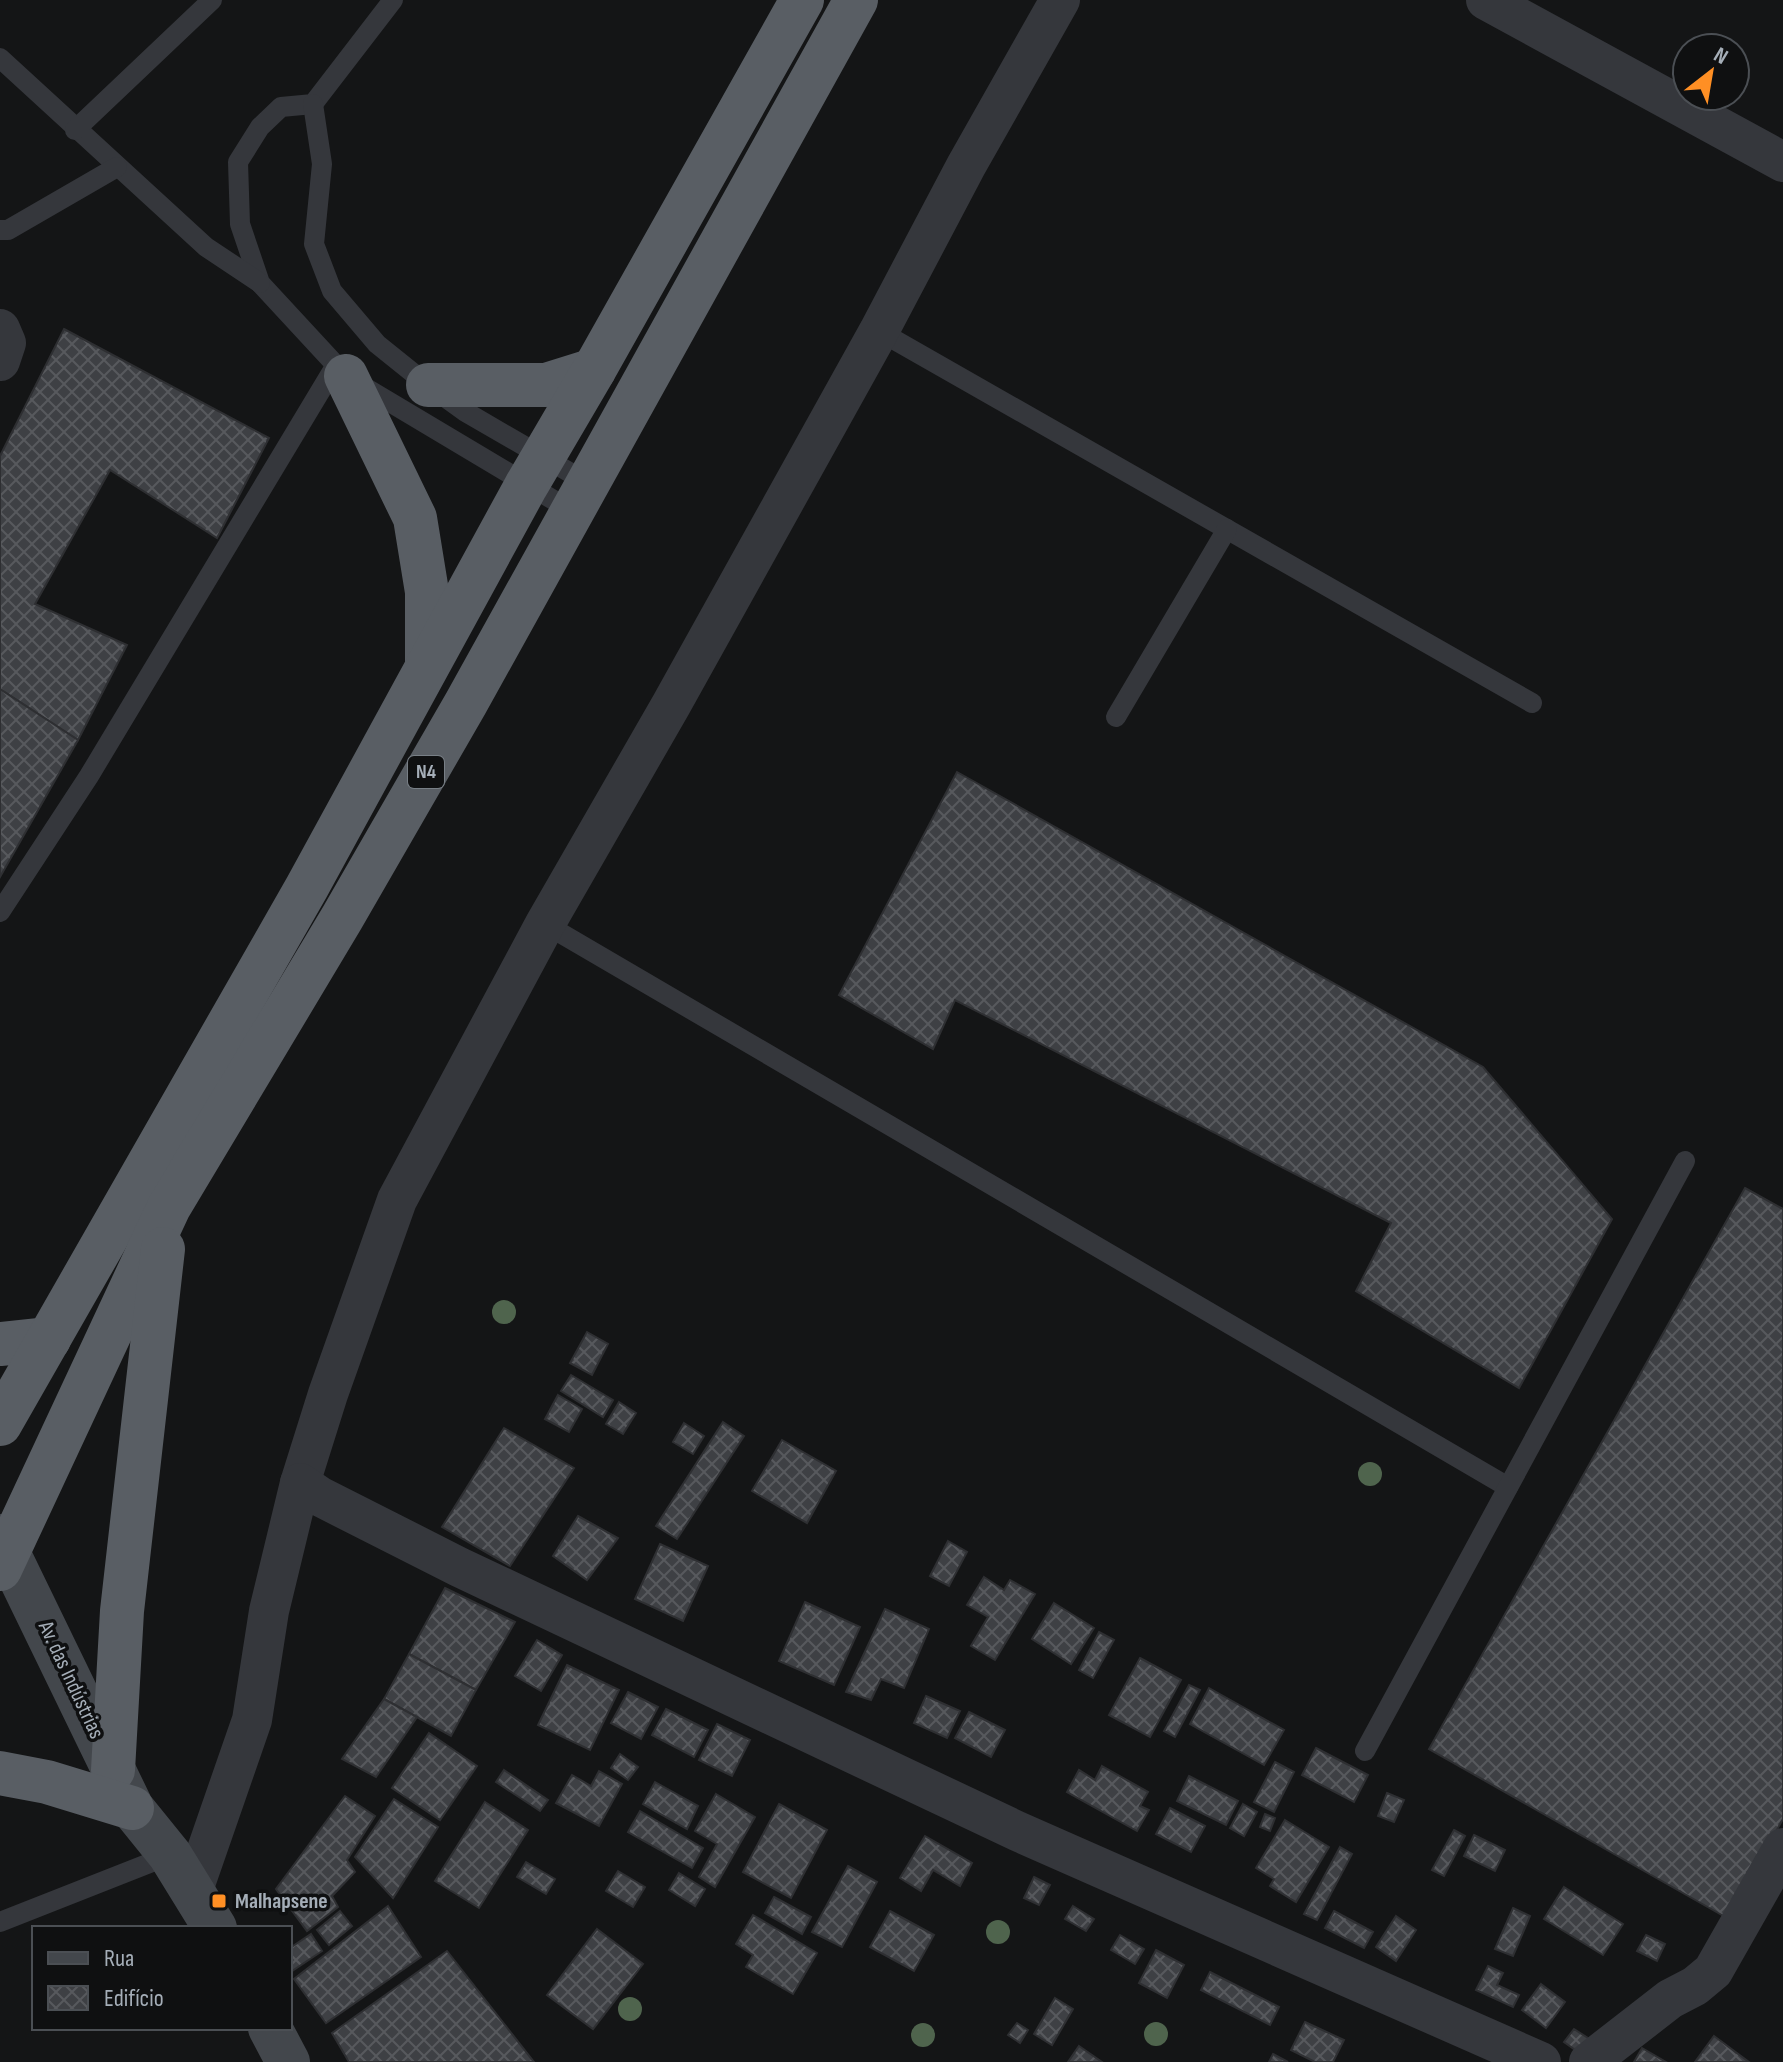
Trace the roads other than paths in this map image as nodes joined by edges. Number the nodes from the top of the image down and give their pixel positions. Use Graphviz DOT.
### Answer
graph roads {
  1 [pos="212,0"];
  2 [pos="393,0"];
  3 [pos="802,0"];
  4 [pos="856,0"];
  5 [pos="1060,0"];
  6 [pos="1486,0"];
  7 [pos="0,58"];
  8 [pos="313,104"];
  9 [pos="75,130"];
  10 [pos="1783,162"];
  11 [pos="117,167"];
  12 [pos="0,230"];
  13 [pos="260,283"];
  14 [pos="0,329"];
  15 [pos="879,331"];
  16 [pos="0,361"];
  17 [pos="594,370"];
  18 [pos="341,371"];
  19 [pos="428,385"];
  20 [pos="534,472"];
  21 [pos="580,497"];
  22 [pos="1227,529"];
  23 [pos="427,669"];
  24 [pos="1532,703"];
  25 [pos="1116,717"];
  26 [pos="0,912"];
  27 [pos="545,924"];
  28 [pos="1685,1161"];
  29 [pos="169,1207"];
  30 [pos="49,1339"];
  31 [pos="0,1344"];
  32 [pos="0,1424"];
  33 [pos="300,1483"];
  34 [pos="1508,1487"];
  35 [pos="3,1552"];
  36 [pos="1365,1751"];
  37 [pos="0,1773"];
  38 [pos="122,1789"];
  39 [pos="1783,1848"];
  40 [pos="198,1899"];
  41 [pos="0,1922"];
  42 [pos="271,2030"];
  43 [pos="1478,2048"];
  44 [pos="288,2062"];
  45 [pos="1541,2062"];
  46 [pos="1589,2062"];
  1 -- 9 [label="lane"];
  2 -- 8 [label="lane"];
  3 -- 17 [label="highway, N4"];
  4 -- 21 [label="highway, N4"];
  5 -- 15 [label="street"];
  6 -- 10 [label="street"];
  7 -- 9 [label="lane"];
  8 -- 13 [label="lane"];
  8 -- 19 [label="lane"];
  9 -- 11 [label="lane"];
  11 -- 12 [label="lane"];
  11 -- 13 [label="lane"];
  13 -- 18 [label="lane"];
  14 -- 16 [label="street"];
  15 -- 22 [label="lane"];
  15 -- 27 [label="street"];
  17 -- 19 [label="highway"];
  17 -- 20 [label="highway, N4"];
  18 -- 20 [label="lane"];
  18 -- 23 [label="highway"];
  18 -- 26 [label="lane"];
  19 -- 20 [label="lane"];
  20 -- 21 [label="lane"];
  20 -- 21 [label="lane"];
  20 -- 23 [label="highway, N4"];
  21 -- 29 [label="highway, N4"];
  22 -- 24 [label="lane"];
  22 -- 25 [label="lane"];
  23 -- 30 [label="highway, N4"];
  27 -- 33 [label="street"];
  27 -- 34 [label="lane"];
  28 -- 34 [label="lane"];
  29 -- 35 [label="highway, N4"];
  29 -- 38 [label="highway"];
  30 -- 31 [label="highway"];
  30 -- 32 [label="highway, N4"];
  33 -- 40 [label="street"];
  33 -- 43 [label="street"];
  34 -- 36 [label="lane"];
  35 -- 38 [label="main road, Av. das Indústrias"];
  37 -- 38 [label="highway"];
  38 -- 40 [label="main road, Av. das Indústrias"];
  39 -- 46 [label="street"];
  40 -- 41 [label="lane"];
  42 -- 44 [label="main road"];
  43 -- 45 [label="street"];
}
